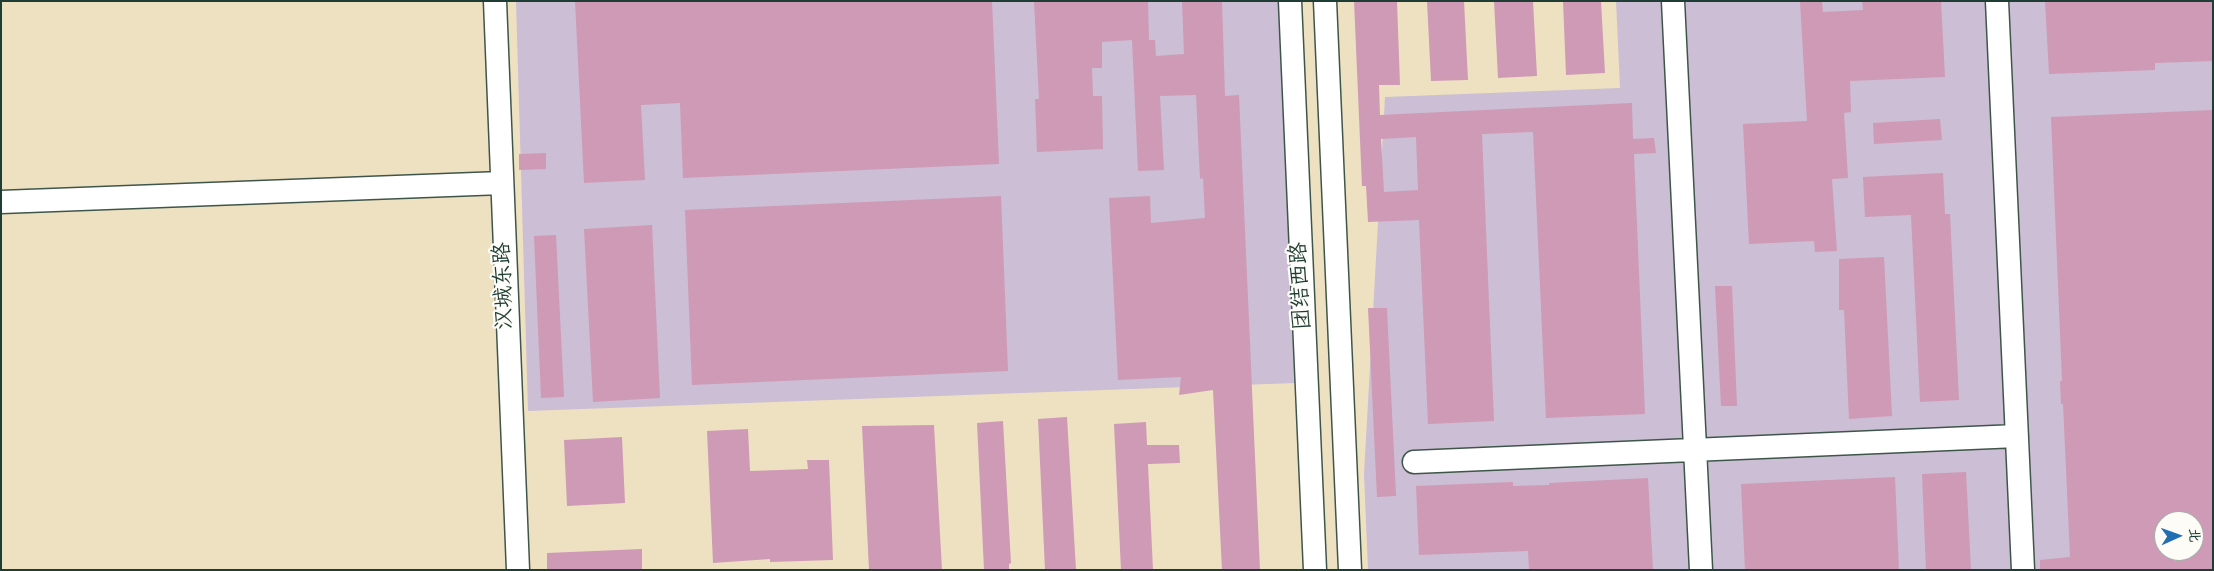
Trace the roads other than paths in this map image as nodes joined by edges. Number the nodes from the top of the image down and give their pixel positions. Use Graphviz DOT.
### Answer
graph roads {
  1 [pos="495,1"];
  2 [pos="1290,1"];
  3 [pos="1325,1"];
  4 [pos="1673,1"];
  5 [pos="1997,1"];
  6 [pos="502,183"];
  7 [pos="1,202"];
  8 [pos="2017,436"];
  9 [pos="1695,450"];
  10 [pos="1414,462"];
  11 [pos="518,570"];
  12 [pos="1315,570"];
  13 [pos="1350,570"];
  14 [pos="1701,570"];
  15 [pos="2023,570"];
  1 -- 6 [label="street, 汉城东路"];
  2 -- 12 [label="street, 团结西路"];
  3 -- 13 [label="street, 团结西路"];
  4 -- 9 [label="street"];
  5 -- 8 [label="street"];
  6 -- 7 [label="street"];
  6 -- 11 [label="street, 汉城东路"];
  8 -- 9 [label="street"];
  8 -- 15 [label="street"];
  9 -- 10 [label="street"];
  9 -- 14 [label="street"];
}
